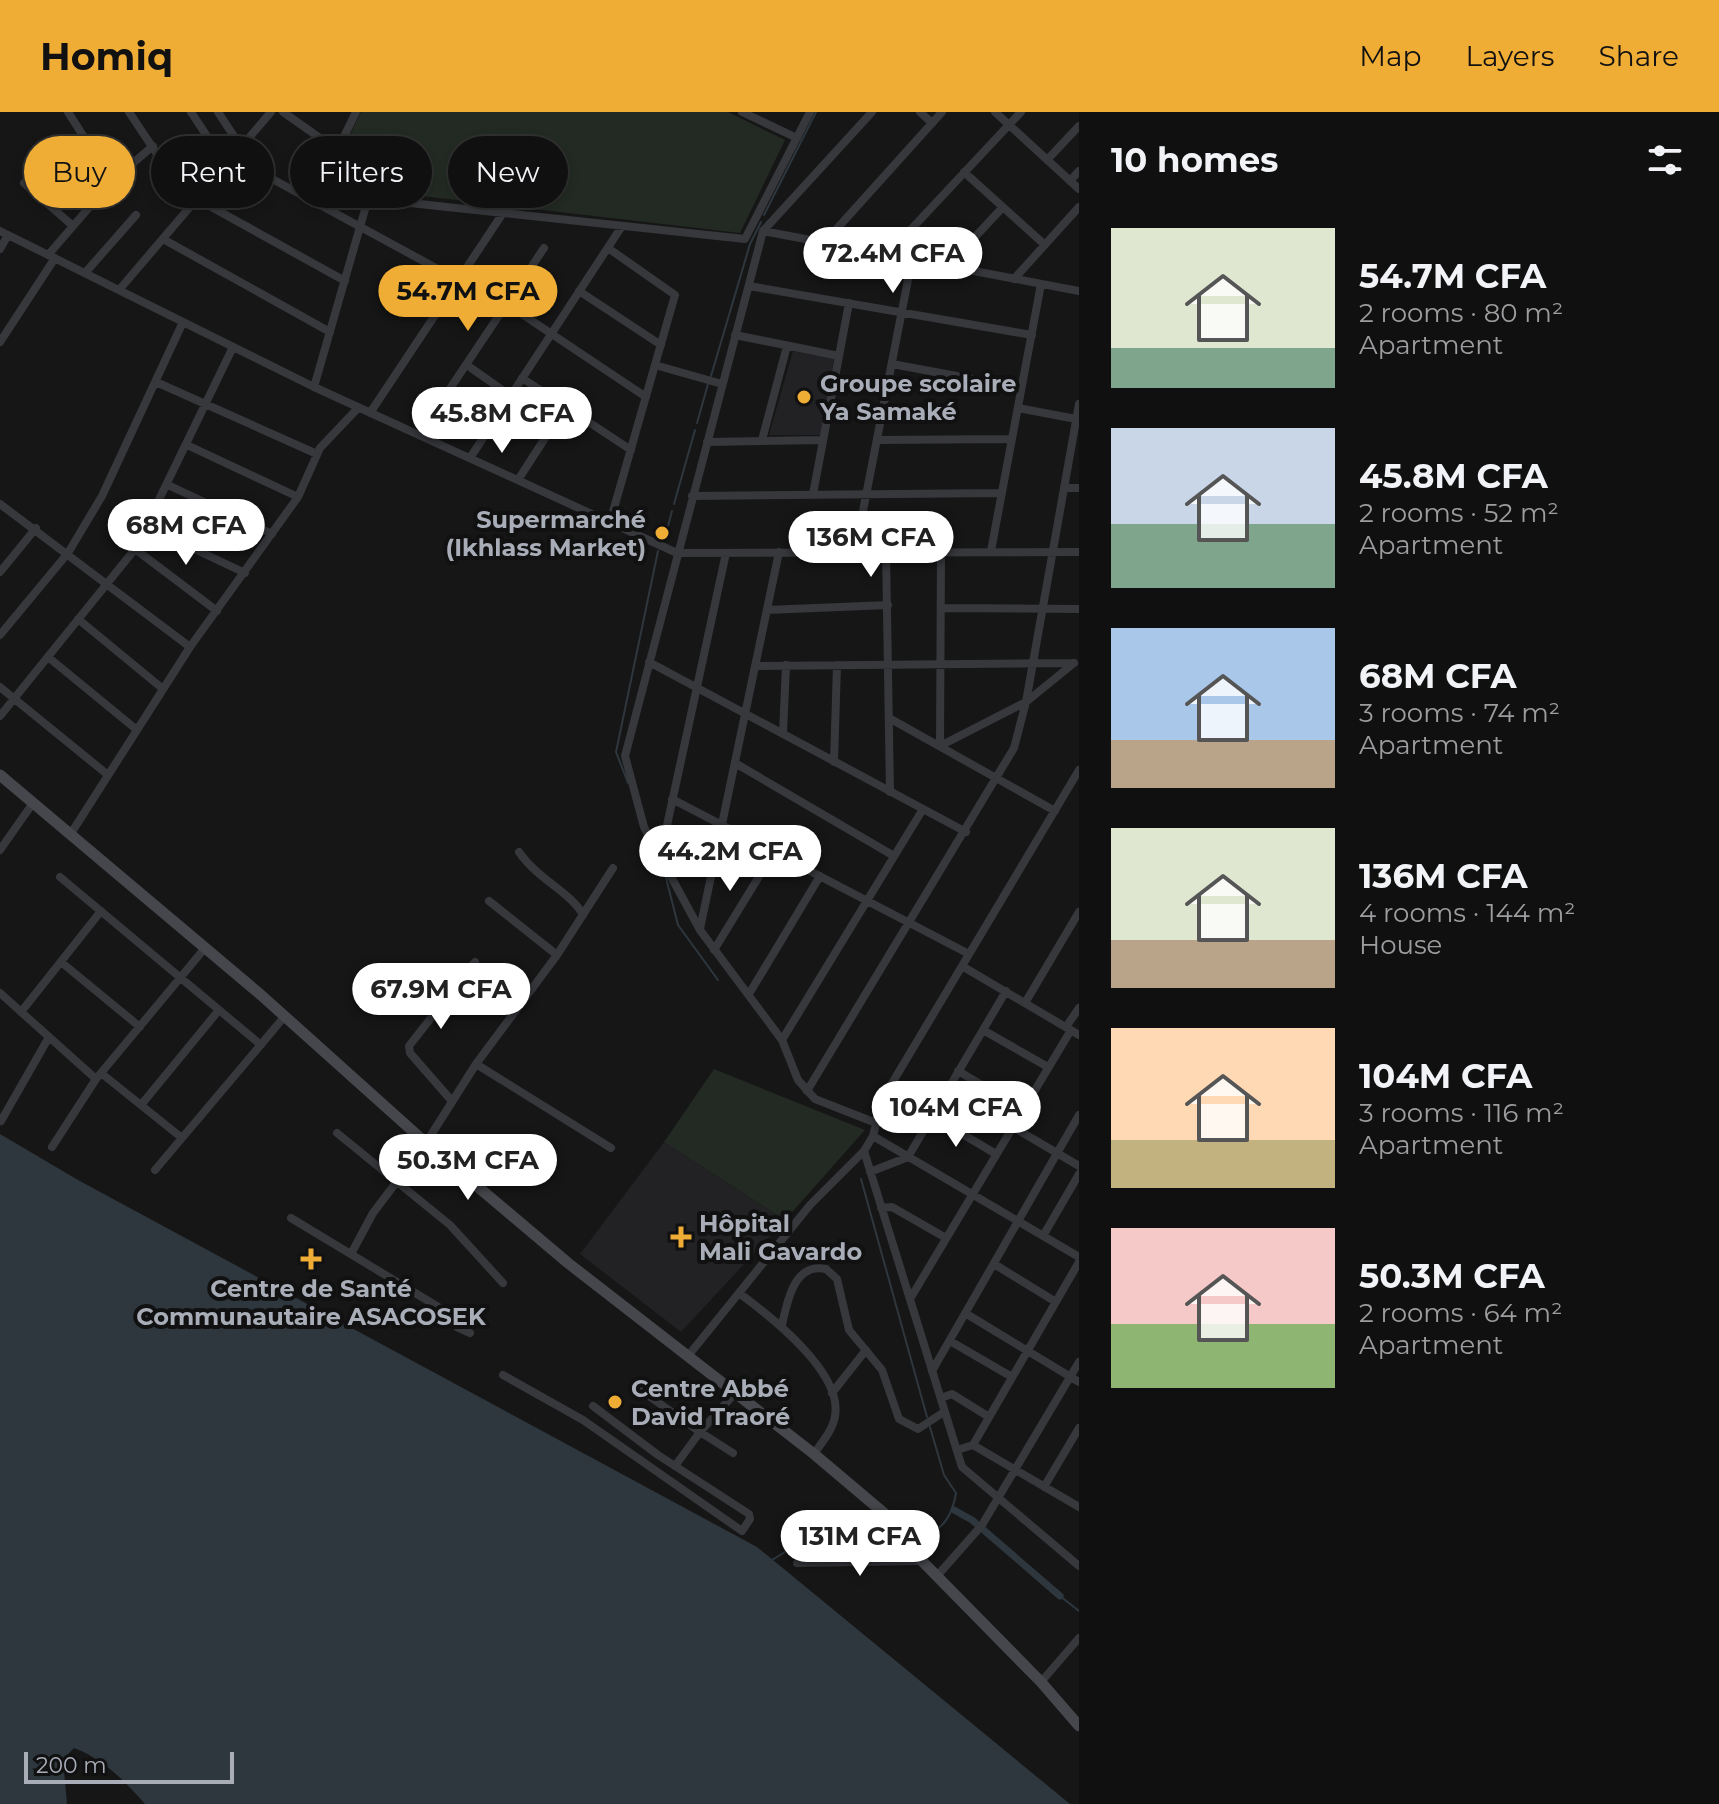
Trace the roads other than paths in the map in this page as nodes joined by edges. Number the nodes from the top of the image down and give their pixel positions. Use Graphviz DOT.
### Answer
graph roads {
  1 [pos="68,112"];
  2 [pos="129,112"];
  3 [pos="191,112"];
  4 [pos="218,112"];
  5 [pos="271,112"];
  6 [pos="283,112"];
  7 [pos="356,112"];
  8 [pos="742,112"];
  9 [pos="810,112"];
  10 [pos="872,112"];
  11 [pos="920,112"];
  12 [pos="942,112"];
  13 [pos="995,112"];
  14 [pos="1021,112"];
  15 [pos="932,123"];
  16 [pos="1009,124"];
  17 [pos="1079,126"];
  18 [pos="83,136"];
  19 [pos="210,136"];
  20 [pos="234,136"];
  21 [pos="250,136"];
  22 [pos="317,136"];
  23 [pos="344,136"];
  24 [pos="797,138"];
  25 [pos="151,143"];
  26 [pos="151,148"];
  27 [pos="1047,160"];
  28 [pos="135,161"];
  29 [pos="1079,171"];
  30 [pos="964,172"];
  31 [pos="1070,181"];
  32 [pos="1079,189"];
  33 [pos="432,206"];
  34 [pos="1003,207"];
  35 [pos="1079,207"];
  36 [pos="52,208"];
  37 [pos="89,208"];
  38 [pos="189,208"];
  39 [pos="205,208"];
  40 [pos="332,208"];
  41 [pos="366,208"];
  42 [pos="503,213"];
  43 [pos="136,215"];
  44 [pos="757,216"];
  45 [pos="771,222"];
  46 [pos="73,226"];
  47 [pos="361,226"];
  48 [pos="622,226"];
  49 [pos="763,231"];
  50 [pos="4,233"];
  51 [pos="163,239"];
  52 [pos="824,243"];
  53 [pos="1045,245"];
  54 [pos="544,248"];
  55 [pos="608,248"];
  56 [pos="0,249"];
  57 [pos="887,255"];
  58 [pos="51,256"];
  59 [pos="912,259"];
  60 [pos="948,266"];
  61 [pos="85,273"];
  62 [pos="460,277"];
  63 [pos="1014,279"];
  64 [pos="345,281"];
  65 [pos="1041,284"];
  66 [pos="749,286"];
  67 [pos="119,290"];
  68 [pos="579,291"];
  69 [pos="1079,291"];
  70 [pos="849,303"];
  71 [pos="507,304"];
  72 [pos="902,312"];
  73 [pos="183,322"];
  74 [pos="330,332"];
  75 [pos="551,334"];
  76 [pos="735,335"];
  77 [pos="1032,335"];
  78 [pos="0,342"];
  79 [pos="661,345"];
  80 [pos="787,346"];
  81 [pos="233,347"];
  82 [pos="839,356"];
  83 [pos="892,364"];
  84 [pos="655,365"];
  85 [pos="471,368"];
  86 [pos="522,378"];
  87 [pos="156,382"];
  88 [pos="722,384"];
  89 [pos="314,387"];
  90 [pos="1021,388"];
  91 [pos="511,396"];
  92 [pos="646,397"];
  93 [pos="206,404"];
  94 [pos="1079,404"];
  95 [pos="565,407"];
  96 [pos="358,408"];
  97 [pos="1018,408"];
  98 [pos="370,413"];
  99 [pos="1076,419"];
  100 [pos="419,435"];
  101 [pos="1012,439"];
  102 [pos="762,440"];
  103 [pos="823,440"];
  104 [pos="877,440"];
  105 [pos="707,442"];
  106 [pos="187,445"];
  107 [pos="631,450"];
  108 [pos="317,454"];
  109 [pos="470,458"];
  110 [pos="518,480"];
  111 [pos="168,485"];
  112 [pos="1064,488"];
  113 [pos="1079,488"];
  114 [pos="1002,493"];
  115 [pos="813,494"];
  116 [pos="867,494"];
  117 [pos="692,496"];
  118 [pos="298,497"];
  119 [pos="0,504"];
  120 [pos="610,522"];
  121 [pos="148,527"];
  122 [pos="36,528"];
  123 [pos="272,534"];
  124 [pos="135,549"];
  125 [pos="991,551"];
  126 [pos="779,552"];
  127 [pos="855,552"];
  128 [pos="886,552"];
  129 [pos="941,552"];
  130 [pos="1053,552"];
  131 [pos="1079,552"];
  132 [pos="68,553"];
  133 [pos="677,553"];
  134 [pos="726,553"];
  135 [pos="0,572"];
  136 [pos="245,573"];
  137 [pos="107,583"];
  138 [pos="888,605"];
  139 [pos="941,608"];
  140 [pos="1042,609"];
  141 [pos="1079,609"];
  142 [pos="767,610"];
  143 [pos="217,611"];
  144 [pos="78,619"];
  145 [pos="0,635"];
  146 [pos="190,647"];
  147 [pos="48,657"];
  148 [pos="649,662"];
  149 [pos="1076,663"];
  150 [pos="888,664"];
  151 [pos="940,664"];
  152 [pos="1032,664"];
  153 [pos="786,665"];
  154 [pos="837,665"];
  155 [pos="755,666"];
  156 [pos="0,687"];
  157 [pos="696,687"];
  158 [pos="163,689"];
  159 [pos="14,699"];
  160 [pos="1026,702"];
  161 [pos="745,713"];
  162 [pos="0,716"];
  163 [pos="889,718"];
  164 [pos="137,730"];
  165 [pos="783,734"];
  166 [pos="940,746"];
  167 [pos="834,762"];
  168 [pos="735,763"];
  169 [pos="1079,770"];
  170 [pos="0,775"];
  171 [pos="108,775"];
  172 [pos="997,778"];
  173 [pos="1075,787"];
  174 [pos="890,792"];
  175 [pos="672,799"];
  176 [pos="33,803"];
  177 [pos="923,809"];
  178 [pos="1055,811"];
  179 [pos="722,825"];
  180 [pos="966,832"];
  181 [pos="70,835"];
  182 [pos="1,847"];
  183 [pos="519,852"];
  184 [pos="774,852"];
  185 [pos="661,853"];
  186 [pos="894,856"];
  187 [pos="613,868"];
  188 [pos="820,876"];
  189 [pos="60,877"];
  190 [pos="489,901"];
  191 [pos="867,901"];
  192 [pos="101,911"];
  193 [pos="1079,912"];
  194 [pos="583,915"];
  195 [pos="910,923"];
  196 [pos="700,930"];
  197 [pos="205,948"];
  198 [pos="714,950"];
  199 [pos="969,954"];
  200 [pos="557,955"];
  201 [pos="61,962"];
  202 [pos="475,962"];
  203 [pos="962,966"];
  204 [pos="180,978"];
  205 [pos="1006,991"];
  206 [pos="0,993"];
  207 [pos="749,994"];
  208 [pos="1025,1003"];
  209 [pos="1079,1008"];
  210 [pos="219,1010"];
  211 [pos="21,1012"];
  212 [pos="285,1016"];
  213 [pos="140,1027"];
  214 [pos="983,1030"];
  215 [pos="1072,1031"];
  216 [pos="49,1037"];
  217 [pos="782,1040"];
  218 [pos="261,1045"];
  219 [pos="476,1064"];
  220 [pos="1048,1067"];
  221 [pos="958,1071"];
  222 [pos="98,1076"];
  223 [pos="807,1091"];
  224 [pos="451,1100"];
  225 [pos="141,1105"];
  226 [pos="1023,1109"];
  227 [pos="1079,1115"];
  228 [pos="932,1116"];
  229 [pos="1,1121"];
  230 [pos="876,1123"];
  231 [pos="1013,1127"];
  232 [pos="337,1133"];
  233 [pos="873,1136"];
  234 [pos="182,1138"];
  235 [pos="426,1143"];
  236 [pos="52,1147"];
  237 [pos="611,1148"];
  238 [pos="864,1151"];
  239 [pos="1057,1153"];
  240 [pos="996,1154"];
  241 [pos="908,1157"];
  242 [pos="1079,1166"];
  243 [pos="155,1170"];
  244 [pos="870,1172"];
  245 [pos="1079,1174"];
  246 [pos="398,1181"];
  247 [pos="972,1195"];
  248 [pos="881,1208"];
  249 [pos="291,1218"];
  250 [pos="1018,1222"];
  251 [pos="1043,1236"];
  252 [pos="946,1238"];
  253 [pos="351,1254"];
  254 [pos="1079,1260"];
  255 [pos="994,1264"];
  256 [pos="503,1283"];
  257 [pos="739,1293"];
  258 [pos="910,1299"];
  259 [pos="1056,1302"];
  260 [pos="965,1313"];
  261 [pos="782,1325"];
  262 [pos="470,1333"];
  263 [pos="950,1341"];
  264 [pos="866,1350"];
  265 [pos="1027,1351"];
  266 [pos="688,1356"];
  267 [pos="1079,1362"];
  268 [pos="932,1371"];
  269 [pos="503,1375"];
  270 [pos="1012,1377"];
  271 [pos="1070,1377"];
  272 [pos="1079,1382"];
  273 [pos="639,1389"];
  274 [pos="736,1392"];
  275 [pos="832,1393"];
  276 [pos="941,1398"];
  277 [pos="593,1406"];
  278 [pos="944,1412"];
  279 [pos="989,1417"];
  280 [pos="1079,1428"];
  281 [pos="700,1432"];
  282 [pos="973,1445"];
  283 [pos="957,1450"];
  284 [pos="733,1453"];
  285 [pos="814,1454"];
  286 [pos="675,1466"];
  287 [pos="1015,1470"];
  288 [pos="1044,1487"];
  289 [pos="998,1498"];
  290 [pos="1079,1507"];
  291 [pos="918,1556"];
  292 [pos="797,1563"];
  293 [pos="1079,1566"];
  294 [pos="937,1576"];
  295 [pos="1079,1638"];
  296 [pos="1041,1682"];
  297 [pos="1079,1726"];
  1 -- 18 [label="street"];
  2 -- 25 [label="street"];
  3 -- 19 [label="street"];
  4 -- 20 [label="street"];
  5 -- 21 [label="street"];
  6 -- 22 [label="street"];
  7 -- 23 [label="street"];
  8 -- 24 [label="street"];
  9 -- 24 [label="street"];
  10 -- 45 [label="street"];
  11 -- 15 [label="street"];
  12 -- 15 [label="street"];
  13 -- 16 [label="street"];
  14 -- 16 [label="street"];
  15 -- 52 [label="street"];
  16 -- 27 [label="street"];
  16 -- 30 [label="street"];
  17 -- 27 [label="street"];
  24 -- 44 [label="street"];
  26 -- 28 [label="street"];
  27 -- 31 [label="street"];
  29 -- 31 [label="street"];
  30 -- 34 [label="street"];
  30 -- 57 [label="street"];
  31 -- 32 [label="street"];
  33 -- 42 [label="street"];
  34 -- 53 [label="street"];
  34 -- 60 [label="street"];
  35 -- 53 [label="street"];
  36 -- 46 [label="street"];
  37 -- 46 [label="street"];
  38 -- 51 [label="street"];
  39 -- 64 [label="street"];
  40 -- 47 [label="street"];
  41 -- 47 [label="street"];
  42 -- 48 [label="street"];
  42 -- 62 [label="street"];
  43 -- 61 [label="street"];
  44 -- 45 [label="street"];
  44 -- 48 [label="street"];
  45 -- 49 [label="street"];
  46 -- 58 [label="street"];
  47 -- 62 [label="street"];
  47 -- 64 [label="street"];
  48 -- 55 [label="street"];
  49 -- 52 [label="street"];
  49 -- 66 [label="street"];
  50 -- 56 [label="street"];
  50 -- 58 [label="street"];
  51 -- 67 [label="street"];
  51 -- 74 [label="street"];
  52 -- 57 [label="street"];
  53 -- 63 [label="street"];
  54 -- 71 [label="street"];
  55 -- 68 [label="street"];
  55 -- 79 [label="street"];
  57 -- 59 [label="street"];
  58 -- 61 [label="street"];
  58 -- 78 [label="street"];
  59 -- 60 [label="street"];
  59 -- 72 [label="street"];
  60 -- 63 [label="street"];
  61 -- 67 [label="street"];
  62 -- 71 [label="street"];
  62 -- 98 [label="street"];
  63 -- 65 [label="street"];
  64 -- 74 [label="street"];
  65 -- 69 [label="street"];
  65 -- 77 [label="street"];
  66 -- 70 [label="street"];
  66 -- 76 [label="street"];
  67 -- 73 [label="street"];
  68 -- 75 [label="street"];
  68 -- 79 [label="street"];
  70 -- 72 [label="street"];
  70 -- 82 [label="street"];
  71 -- 75 [label="street"];
  71 -- 100 [label="street"];
  72 -- 77 [label="street"];
  72 -- 83 [label="street"];
  73 -- 81 [label="street"];
  73 -- 87 [label="street"];
  74 -- 89 [label="street"];
  75 -- 86 [label="street"];
  75 -- 92 [label="street"];
  76 -- 80 [label="street"];
  76 -- 88 [label="street"];
  77 -- 90 [label="street"];
  79 -- 84 [label="street"];
  80 -- 82 [label="street"];
  80 -- 102 [label="street"];
  81 -- 89 [label="street"];
  81 -- 93 [label="street"];
  82 -- 103 [label="street"];
  83 -- 90 [label="street"];
  83 -- 104 [label="street"];
  84 -- 88 [label="street"];
  84 -- 92 [label="street"];
  85 -- 91 [label="street"];
  86 -- 91 [label="street"];
  86 -- 95 [label="street"];
  87 -- 93 [label="street"];
  87 -- 132 [label="street"];
  88 -- 105 [label="street"];
  89 -- 96 [label="street"];
  90 -- 97 [label="street"];
  91 -- 109 [label="street"];
  92 -- 107 [label="street"];
  93 -- 106 [label="street"];
  93 -- 108 [label="street"];
  94 -- 99 [label="street"];
  95 -- 107 [label="street"];
  95 -- 110 [label="street"];
  96 -- 98 [label="street"];
  96 -- 108 [label="street"];
  97 -- 99 [label="street"];
  97 -- 101 [label="street"];
  98 -- 100 [label="street"];
  99 -- 112 [label="street"];
  100 -- 109 [label="street"];
  101 -- 104 [label="street"];
  101 -- 114 [label="street"];
  102 -- 103 [label="street"];
  102 -- 105 [label="street"];
  103 -- 115 [label="street"];
  104 -- 116 [label="street"];
  105 -- 117 [label="street"];
  106 -- 111 [label="street"];
  106 -- 118 [label="street"];
  107 -- 120 [label="street"];
  108 -- 118 [label="street"];
  109 -- 110 [label="street"];
  110 -- 120 [label="street"];
  111 -- 121 [label="street"];
  111 -- 123 [label="street"];
  112 -- 113 [label="street"];
  112 -- 130 [label="street"];
  114 -- 116 [label="street"];
  114 -- 125 [label="street"];
  115 -- 116 [label="street"];
  115 -- 117 [label="street"];
  116 -- 127 [label="street"];
  117 -- 133 [label="street"];
  118 -- 123 [label="street"];
  119 -- 122 [label="street"];
  120 -- 133 [label="street"];
  121 -- 124 [label="street"];
  121 -- 136 [label="street"];
  122 -- 132 [label="street"];
  122 -- 135 [label="street"];
  123 -- 136 [label="street"];
  124 -- 137 [label="street"];
  124 -- 143 [label="street"];
  125 -- 129 [label="street"];
  125 -- 130 [label="street"];
  126 -- 127 [label="street"];
  126 -- 134 [label="street"];
  126 -- 142 [label="street"];
  127 -- 128 [label="street"];
  128 -- 129 [label="street"];
  128 -- 138 [label="street"];
  129 -- 139 [label="street"];
  130 -- 131 [label="street"];
  130 -- 140 [label="street"];
  132 -- 137 [label="street"];
  132 -- 145 [label="street"];
  133 -- 134 [label="street"];
  133 -- 148 [label="street"];
  134 -- 157 [label="street"];
  136 -- 143 [label="street"];
  137 -- 144 [label="street"];
  137 -- 146 [label="street"];
  138 -- 142 [label="street"];
  138 -- 150 [label="street"];
  139 -- 140 [label="street"];
  139 -- 151 [label="street"];
  140 -- 141 [label="street"];
  140 -- 152 [label="street"];
  142 -- 155 [label="street"];
  143 -- 146 [label="street"];
  144 -- 147 [label="street"];
  144 -- 158 [label="street"];
  146 -- 158 [label="street"];
  147 -- 159 [label="street"];
  147 -- 164 [label="street"];
  148 -- 157 [label="street"];
  148 -- 185 [label="street"];
  149 -- 152 [label="street"];
  149 -- 160 [label="street"];
  150 -- 151 [label="street"];
  150 -- 154 [label="street"];
  150 -- 163 [label="street"];
  151 -- 152 [label="street"];
  151 -- 166 [label="street"];
  152 -- 160 [label="street"];
  153 -- 154 [label="street"];
  153 -- 155 [label="street"];
  153 -- 165 [label="street"];
  154 -- 167 [label="street"];
  155 -- 161 [label="street"];
  156 -- 159 [label="street"];
  157 -- 161 [label="street"];
  157 -- 175 [label="street"];
  158 -- 164 [label="street"];
  159 -- 162 [label="street"];
  159 -- 171 [label="street"];
  160 -- 166 [label="street"];
  160 -- 172 [label="street"];
  161 -- 165 [label="street"];
  161 -- 168 [label="street"];
  163 -- 166 [label="street"];
  163 -- 174 [label="street"];
  164 -- 171 [label="street"];
  165 -- 167 [label="street"];
  166 -- 172 [label="street"];
  167 -- 174 [label="street"];
  168 -- 179 [label="street"];
  168 -- 186 [label="street"];
  169 -- 173 [label="street"];
  170 -- 176 [label="street"];
  171 -- 181 [label="street"];
  172 -- 178 [label="street"];
  172 -- 180 [label="street"];
  173 -- 178 [label="street"];
  174 -- 177 [label="street"];
  175 -- 179 [label="street"];
  175 -- 185 [label="street"];
  176 -- 181 [label="street"];
  176 -- 182 [label="street"];
  177 -- 180 [label="street"];
  177 -- 186 [label="street"];
  178 -- 199 [label="street"];
  179 -- 184 [label="street"];
  179 -- 196 [label="street"];
  180 -- 195 [label="street"];
  181 -- 197 [label="street"];
  183 -- 194 [label="street"];
  184 -- 188 [label="street"];
  184 -- 198 [label="street"];
  185 -- 196 [label="street"];
  186 -- 191 [label="street"];
  187 -- 194 [label="street"];
  188 -- 191 [label="street"];
  188 -- 207 [label="street"];
  189 -- 192 [label="street"];
  190 -- 200 [label="street"];
  191 -- 195 [label="street"];
  191 -- 217 [label="street"];
  192 -- 201 [label="street"];
  192 -- 204 [label="street"];
  193 -- 208 [label="street"];
  194 -- 200 [label="street"];
  195 -- 199 [label="street"];
  195 -- 223 [label="street"];
  196 -- 198 [label="street"];
  197 -- 204 [label="street"];
  197 -- 212 [label="street"];
  198 -- 207 [label="street"];
  199 -- 203 [label="street"];
  200 -- 219 [label="street"];
  201 -- 211 [label="street"];
  201 -- 213 [label="street"];
  202 -- 224 [label="street"];
  203 -- 205 [label="street"];
  203 -- 230 [label="street"];
  204 -- 210 [label="street"];
  204 -- 213 [label="street"];
  205 -- 208 [label="street"];
  205 -- 214 [label="street"];
  206 -- 211 [label="street"];
  207 -- 217 [label="street"];
  208 -- 215 [label="street"];
  209 -- 215 [label="street"];
  210 -- 218 [label="street"];
  210 -- 225 [label="street"];
  211 -- 216 [label="street"];
  212 -- 218 [label="street"];
  212 -- 235 [label="street"];
  213 -- 222 [label="street"];
  214 -- 220 [label="street"];
  214 -- 221 [label="street"];
  215 -- 220 [label="street"];
  216 -- 222 [label="street"];
  216 -- 229 [label="street"];
  217 -- 223 [label="street"];
  218 -- 234 [label="street"];
  219 -- 224 [label="street"];
  219 -- 237 [label="street"];
  220 -- 226 [label="street"];
  221 -- 226 [label="street"];
  221 -- 228 [label="street"];
  222 -- 225 [label="street"];
  222 -- 236 [label="street"];
  223 -- 230 [label="street"];
  224 -- 235 [label="street"];
  225 -- 234 [label="street"];
  226 -- 231 [label="street"];
  227 -- 239 [label="street"];
  228 -- 240 [label="street"];
  228 -- 241 [label="street"];
  230 -- 233 [label="street"];
  231 -- 239 [label="street"];
  231 -- 240 [label="street"];
  232 -- 246 [label="street"];
  233 -- 238 [label="street"];
  233 -- 241 [label="street"];
  234 -- 243 [label="street"];
  235 -- 246 [label="street"];
  235 -- 266 [label="street"];
  238 -- 244 [label="street"];
  238 -- 257 [label="street"];
  239 -- 242 [label="street"];
  239 -- 250 [label="street"];
  240 -- 247 [label="street"];
  241 -- 244 [label="street"];
  241 -- 247 [label="street"];
  244 -- 248 [label="street"];
  245 -- 251 [label="street"];
  246 -- 253 [label="street"];
  246 -- 256 [label="street"];
  247 -- 250 [label="street"];
  247 -- 252 [label="street"];
  248 -- 252 [label="street"];
  248 -- 258 [label="street"];
  249 -- 253 [label="street"];
  250 -- 251 [label="street"];
  250 -- 255 [label="street"];
  251 -- 254 [label="street"];
  252 -- 258 [label="street"];
  253 -- 262 [label="street"];
  254 -- 259 [label="street"];
  255 -- 259 [label="street"];
  255 -- 260 [label="street"];
  257 -- 261 [label="street"];
  257 -- 266 [label="street"];
  258 -- 268 [label="street"];
  259 -- 265 [label="street"];
  260 -- 263 [label="street"];
  260 -- 265 [label="street"];
  261 -- 264 [label="street"];
  261 -- 275 [label="street"];
  263 -- 268 [label="street"];
  263 -- 270 [label="street"];
  264 -- 275 [label="street"];
  264 -- 278 [label="street"];
  265 -- 270 [label="street"];
  265 -- 271 [label="street"];
  266 -- 274 [label="street"];
  267 -- 271 [label="street"];
  268 -- 276 [label="street"];
  269 -- 286 [label="street"];
  270 -- 279 [label="street"];
  271 -- 272 [label="street"];
  271 -- 287 [label="street"];
  273 -- 281 [label="street"];
  274 -- 281 [label="street"];
  274 -- 285 [label="street"];
  275 -- 285 [label="street"];
  276 -- 278 [label="street"];
  276 -- 279 [label="street"];
  277 -- 286 [label="street"];
  278 -- 283 [label="street"];
  279 -- 282 [label="street"];
  280 -- 288 [label="street"];
  281 -- 284 [label="street"];
  281 -- 286 [label="street"];
  282 -- 283 [label="street"];
  282 -- 287 [label="street"];
  283 -- 289 [label="street"];
  285 -- 291 [label="street"];
  287 -- 288 [label="street"];
  287 -- 289 [label="street"];
  288 -- 290 [label="street"];
  289 -- 293 [label="street"];
  289 -- 294 [label="street"];
  291 -- 292 [label="street"];
  291 -- 294 [label="street"];
  294 -- 296 [label="street"];
  295 -- 296 [label="street"];
  296 -- 297 [label="street"];
}
